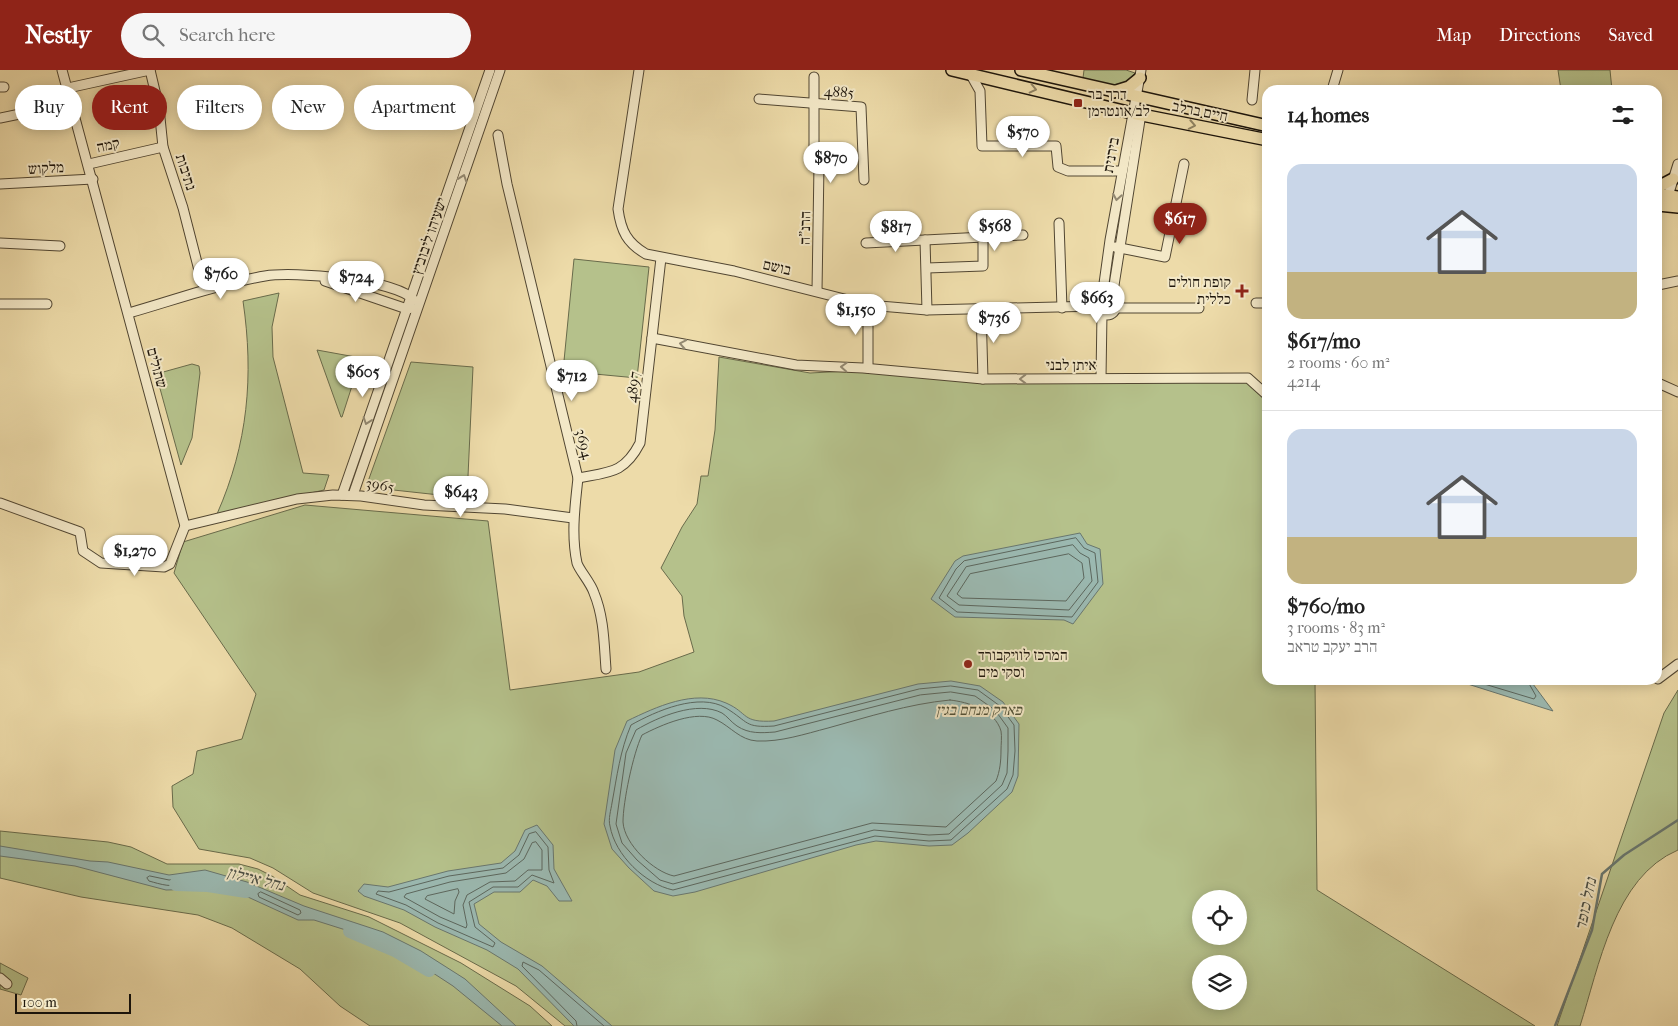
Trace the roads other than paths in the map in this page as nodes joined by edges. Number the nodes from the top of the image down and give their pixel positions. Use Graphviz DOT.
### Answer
graph roads {
  1 [pos="62,70"];
  2 [pos="150,70"];
  3 [pos="490,70"];
  4 [pos="500,70"];
  5 [pos="640,70"];
  6 [pos="952,70"];
  7 [pos="1021,70"];
  8 [pos="1254,70"];
  9 [pos="1338,70"];
  10 [pos="1140,74"];
  11 [pos="971,75"];
  12 [pos="814,77"];
  13 [pos="991,79"];
  14 [pos="67,85"];
  15 [pos="82,85"];
  16 [pos="1334,85"];
  17 [pos="980,91"];
  18 [pos="1112,92"];
  19 [pos="1136,98"];
  20 [pos="759,100"];
  21 [pos="1252,100"];
  22 [pos="814,104"];
  23 [pos="1136,114"];
  24 [pos="15,115"];
  25 [pos="0,118"];
  26 [pos="1262,125"];
  27 [pos="80,130"];
  28 [pos="498,135"];
  29 [pos="1262,139"];
  30 [pos="164,147"];
  31 [pos="89,164"];
  32 [pos="1184,164"];
  33 [pos="1678,164"];
  34 [pos="1122,171"];
  35 [pos="93,179"];
  36 [pos="1673,179"];
  37 [pos="864,180"];
  38 [pos="0,184"];
  39 [pos="1662,185"];
  40 [pos="1672,199"];
  41 [pos="1059,223"];
  42 [pos="1023,235"];
  43 [pos="983,238"];
  44 [pos="925,240"];
  45 [pos="0,243"];
  46 [pos="866,243"];
  47 [pos="60,246"];
  48 [pos="1109,246"];
  49 [pos="1119,248"];
  50 [pos="661,258"];
  51 [pos="927,268"];
  52 [pos="313,277"];
  53 [pos="1678,281"];
  54 [pos="202,282"];
  55 [pos="1662,284"];
  56 [pos="817,291"];
  57 [pos="411,297"];
  58 [pos="1112,298"];
  59 [pos="1256,303"];
  60 [pos="1262,303"];
  61 [pos="0,304"];
  62 [pos="47,304"];
  63 [pos="868,304"];
  64 [pos="419,306"];
  65 [pos="1062,308"];
  66 [pos="1102,308"];
  67 [pos="1117,308"];
  68 [pos="1199,308"];
  69 [pos="406,309"];
  70 [pos="981,309"];
  71 [pos="927,310"];
  72 [pos="129,313"];
  73 [pos="652,338"];
  74 [pos="868,368"];
  75 [pos="1104,378"];
  76 [pos="983,379"];
  77 [pos="1662,385"];
  78 [pos="1262,391"];
  79 [pos="1678,392"];
  80 [pos="578,478"];
  81 [pos="342,495"];
  82 [pos="353,495"];
  83 [pos="0,503"];
  84 [pos="573,518"];
  85 [pos="186,526"];
  86 [pos="1678,664"];
  87 [pos="606,669"];
  88 [pos="1662,675"];
  1 -- 14 [label="street, שתולים"];
  2 -- 15 [label="street"];
  2 -- 30 [label="street, נתיבות"];
  3 -- 57 [label="street, ישעיהו ליבוביץ"];
  64 -- 4 [label="street, ישעיהו ליבוביץ, one-way"];
  5 -- 50 [label="street, בושם"];
  6 -- 11 [label="main road, חיים ברלב"];
  7 -- 18 [label="main road, חיים ברלב"];
  8 -- 21 [label="street"];
  9 -- 16 [label="street"];
  10 -- 18 [label="main road"];
  10 -- 19 [label="street, בירנית"];
  11 -- 13 [label="main road, חיים ברלב"];
  11 -- 17 [label="street"];
  12 -- 22 [label="street, הרנ\"ה"];
  13 -- 17 [label="street"];
  13 -- 23 [label="main road, חיים ברלב, one-way"];
  17 -- 34 [label="street"];
  18 -- 19 [label="main road, חיים ברלב"];
  19 -- 23 [label="street, בירנית"];
  19 -- 26 [label="main road, חיים ברלב"];
  20 -- 22 [label="street, 4885"];
  22 -- 37 [label="street, 4885"];
  22 -- 56 [label="street, הרנ\"ה"];
  23 -- 29 [label="main road, חיים ברלב, one-way"];
  23 -- 34 [label="street, בירנית"];
  23 -- 49 [label="street, בירנית"];
  24 -- 25 [label="street"];
  27 -- 31 [label="street, שתולים"];
  28 -- 80 [label="street, 3694"];
  30 -- 31 [label="street, קמה"];
  30 -- 54 [label="street, נתיבות"];
  31 -- 35 [label="street, שתולים"];
  32 -- 49 [label="street"];
  33 -- 36 [label="street"];
  34 -- 48 [label="street, בירנית, one-way"];
  35 -- 38 [label="street, מלקוש"];
  35 -- 72 [label="street, שתולים"];
  36 -- 39 [label="main road"];
  36 -- 40 [label="street"];
  41 -- 65 [label="street"];
  42 -- 43 [label="street"];
  43 -- 44 [label="street"];
  43 -- 51 [label="street"];
  44 -- 46 [label="street"];
  44 -- 51 [label="street"];
  45 -- 47 [label="street"];
  48 -- 49 [label="street"];
  48 -- 66 [label="street, בירנית"];
  49 -- 58 [label="street, בירנית"];
  50 -- 56 [label="street, בושם"];
  50 -- 73 [label="street, 4897"];
  51 -- 71 [label="street"];
  52 -- 57 [label="street"];
  52 -- 69 [label="street"];
  52 -- 72 [label="street"];
  53 -- 55 [label="street"];
  56 -- 63 [label="street, בושם"];
  57 -- 64 [label="street"];
  57 -- 69 [label="street, ישעיהו ליבוביץ"];
  58 -- 66 [label="street, בושם"];
  58 -- 67 [label="street"];
  59 -- 60 [label="street"];
  61 -- 62 [label="street"];
  63 -- 71 [label="street, בושם"];
  63 -- 74 [label="street"];
  64 -- 69 [label="street"];
  64 -- 82 [label="street, ישעיהו ליבוביץ"];
  65 -- 66 [label="street, בושם"];
  65 -- 70 [label="street, בושם"];
  66 -- 67 [label="street"];
  66 -- 75 [label="street, בירנית"];
  67 -- 68 [label="street"];
  69 -- 81 [label="street, ישעיהו ליבוביץ, one-way"];
  70 -- 71 [label="street, בושם"];
  70 -- 76 [label="street"];
  72 -- 85 [label="street, שתולים"];
  74 -- 73 [label="street, איתן לבני, one-way"];
  73 -- 80 [label="street, 4897"];
  74 -- 76 [label="street, איתן לבני"];
  75 -- 76 [label="street, איתן לבני, one-way"];
  75 -- 78 [label="street, איתן לבני"];
  77 -- 79 [label="street"];
  80 -- 84 [label="street, 3694"];
  81 -- 82 [label="street, 3965"];
  81 -- 85 [label="street, 3965"];
  82 -- 84 [label="street, 3965"];
  83 -- 85 [label="street"];
  84 -- 87 [label="street, 3694"];
  86 -- 88 [label="street"];
}
